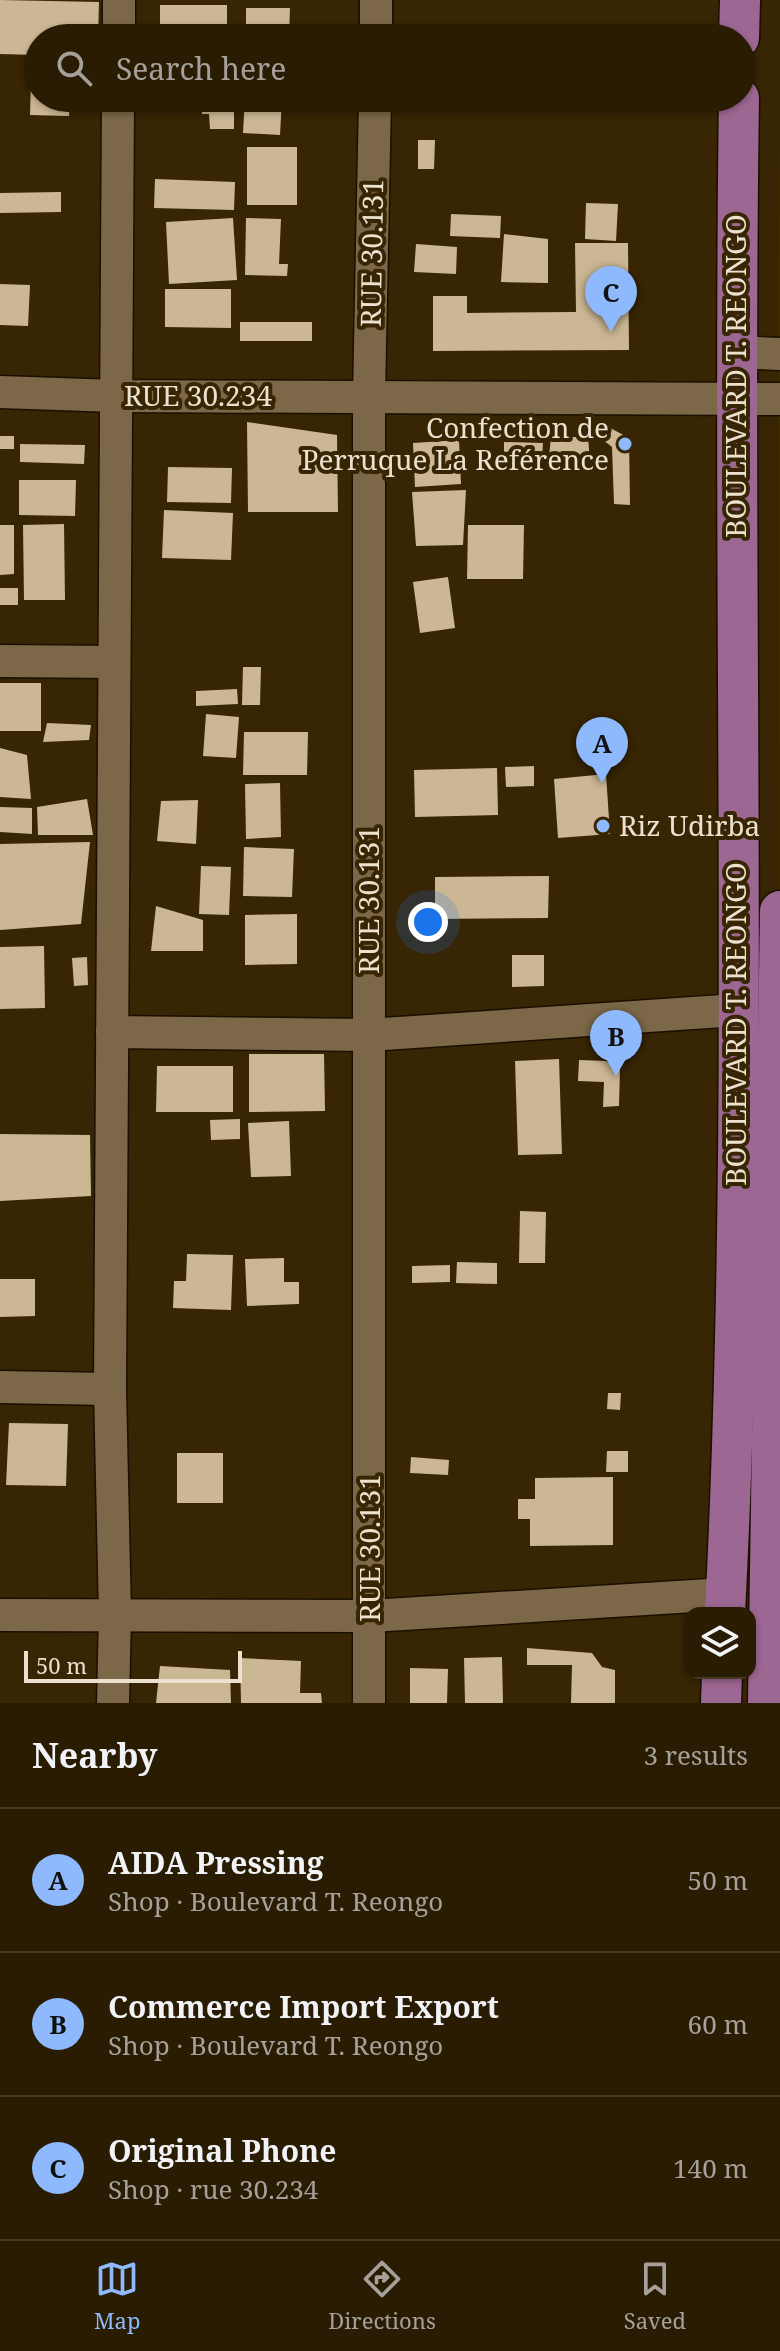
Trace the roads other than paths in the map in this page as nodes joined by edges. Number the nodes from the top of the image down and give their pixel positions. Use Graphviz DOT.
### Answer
graph roads {
  1 [pos="119,0"];
  2 [pos="376,0"];
  3 [pos="740,0"];
  4 [pos="119,24"];
  5 [pos="376,24"];
  6 [pos="739,24"];
  7 [pos="118,112"];
  8 [pos="375,112"];
  9 [pos="739,112"];
  10 [pos="735,352"];
  11 [pos="780,354"];
  12 [pos="0,392"];
  13 [pos="116,396"];
  14 [pos="369,396"];
  15 [pos="734,397"];
  16 [pos="780,399"];
  17 [pos="0,661"];
  18 [pos="114,662"];
  19 [pos="780,911"];
  20 [pos="737,1010"];
  21 [pos="112,1032"];
  22 [pos="369,1035"];
  23 [pos="780,1069"];
  24 [pos="0,1387"];
  25 [pos="110,1389"];
  26 [pos="726,1604"];
  27 [pos="0,1615"];
  28 [pos="115,1615"];
  29 [pos="370,1616"];
  30 [pos="722,1679"];
  31 [pos="113,1703"];
  32 [pos="369,1703"];
  33 [pos="721,1703"];
  34 [pos="768,1703"];
  1 -- 4 [label="street"];
  2 -- 5 [label="street"];
  3 -- 6 [label="main road"];
  7 -- 13 [label="street"];
  8 -- 14 [label="street, RUE 30.131"];
  9 -- 10 [label="main road, BOULEVARD T. REONGO"];
  10 -- 11 [label="street"];
  10 -- 15 [label="main road, BOULEVARD T. REONGO"];
  12 -- 13 [label="street, RUE 30.234"];
  13 -- 14 [label="street, RUE 30.234"];
  13 -- 18 [label="street"];
  14 -- 15 [label="street, RUE 30.234"];
  14 -- 22 [label="street, RUE 30.131"];
  15 -- 16 [label="street, RUE 30.234"];
  15 -- 20 [label="main road, BOULEVARD T. REONGO"];
  17 -- 18 [label="street"];
  18 -- 21 [label="street"];
  19 -- 23 [label="main road, BOULEVARD T. REONGO"];
  20 -- 22 [label="street"];
  20 -- 26 [label="main road, BOULEVARD T. REONGO"];
  21 -- 22 [label="street"];
  21 -- 25 [label="street"];
  22 -- 29 [label="street, RUE 30.131"];
  23 -- 34 [label="main road, BOULEVARD T. REONGO"];
  24 -- 25 [label="street"];
  25 -- 28 [label="street"];
  26 -- 29 [label="street"];
  27 -- 28 [label="street"];
  28 -- 29 [label="street"];
  28 -- 31 [label="street"];
  29 -- 32 [label="street, RUE 30.131"];
  30 -- 33 [label="main road"];
}
